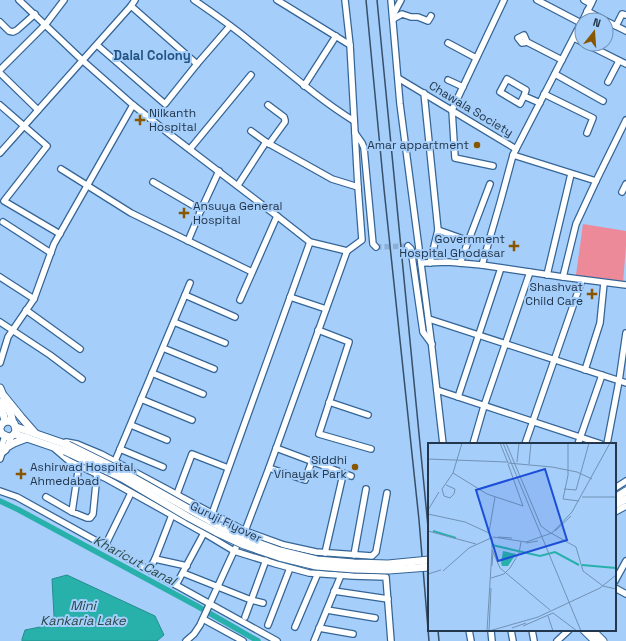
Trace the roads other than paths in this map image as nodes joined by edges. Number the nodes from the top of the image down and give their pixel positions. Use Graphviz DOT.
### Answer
graph roads {
  1 [pos="19,0"];
  2 [pos="64,0"];
  3 [pos="135,0"];
  4 [pos="194,0"];
  5 [pos="277,0"];
  6 [pos="345,0"];
  7 [pos="391,0"];
  8 [pos="401,0"];
  9 [pos="504,0"];
  10 [pos="537,0"];
  11 [pos="584,0"];
  12 [pos="592,2"];
  13 [pos="131,6"];
  14 [pos="587,11"];
  15 [pos="35,14"];
  16 [pos="626,15"];
  17 [pos="431,16"];
  18 [pos="393,17"];
  19 [pos="574,18"];
  20 [pos="0,22"];
  21 [pos="45,25"];
  22 [pos="230,26"];
  23 [pos="616,26"];
  24 [pos="626,31"];
  25 [pos="336,36"];
  26 [pos="574,38"];
  27 [pos="527,42"];
  28 [pos="448,43"];
  29 [pos="97,45"];
  30 [pos="350,45"];
  31 [pos="602,52"];
  32 [pos="476,58"];
  33 [pos="82,60"];
  34 [pos="562,60"];
  35 [pos="619,61"];
  36 [pos="197,64"];
  37 [pos="626,64"];
  38 [pos="0,70"];
  39 [pos="0,73"];
  40 [pos="555,74"];
  41 [pos="251,75"];
  42 [pos="398,78"];
  43 [pos="448,80"];
  44 [pos="608,82"];
  45 [pos="304,86"];
  46 [pos="463,87"];
  47 [pos="424,93"];
  48 [pos="544,94"];
  49 [pos="524,96"];
  50 [pos="603,102"];
  51 [pos="540,103"];
  52 [pos="0,105"];
  53 [pos="133,105"];
  54 [pos="268,105"];
  55 [pos="38,110"];
  56 [pos="452,110"];
  57 [pos="626,120"];
  58 [pos="354,121"];
  59 [pos="24,126"];
  60 [pos="251,131"];
  61 [pos="587,132"];
  62 [pos="355,133"];
  63 [pos="268,143"];
  64 [pos="190,149"];
  65 [pos="516,149"];
  66 [pos="0,153"];
  67 [pos="513,155"];
  68 [pos="493,166"];
  69 [pos="61,169"];
  70 [pos="219,171"];
  71 [pos="571,174"];
  72 [pos="596,181"];
  73 [pos="153,182"];
  74 [pos="490,184"];
  75 [pos="626,184"];
  76 [pos="238,185"];
  77 [pos="87,186"];
  78 [pos="358,187"];
  79 [pos="622,192"];
  80 [pos="200,210"];
  81 [pos="277,216"];
  82 [pos="2,222"];
  83 [pos="438,230"];
  84 [pos="60,234"];
  85 [pos="188,241"];
  86 [pos="469,241"];
  87 [pos="310,242"];
  88 [pos="408,246"];
  89 [pos="376,247"];
  90 [pos="347,251"];
  91 [pos="51,253"];
  92 [pos="422,263"];
  93 [pos="430,263"];
  94 [pos="460,263"];
  95 [pos="482,265"];
  96 [pos="501,268"];
  97 [pos="252,272"];
  98 [pos="530,272"];
  99 [pos="547,275"];
  100 [pos="0,277"];
  101 [pos="563,278"];
  102 [pos="582,280"];
  103 [pos="190,283"];
  104 [pos="604,283"];
  105 [pos="626,285"];
  106 [pos="185,295"];
  107 [pos="290,297"];
  108 [pos="34,299"];
  109 [pos="240,300"];
  110 [pos="326,309"];
  111 [pos="26,310"];
  112 [pos="235,317"];
  113 [pos="429,319"];
  114 [pos="0,322"];
  115 [pos="174,322"];
  116 [pos="318,330"];
  117 [pos="12,331"];
  118 [pos="626,333"];
  119 [pos="479,335"];
  120 [pos="225,343"];
  121 [pos="432,344"];
  122 [pos="506,344"];
  123 [pos="163,348"];
  124 [pos="80,349"];
  125 [pos="555,360"];
  126 [pos="0,362"];
  127 [pos="214,369"];
  128 [pos="585,370"];
  129 [pos="152,373"];
  130 [pos="602,375"];
  131 [pos="82,378"];
  132 [pos="619,381"];
  133 [pos="626,383"];
  134 [pos="0,388"];
  135 [pos="437,390"];
  136 [pos="203,394"];
  137 [pos="458,397"];
  138 [pos="141,399"];
  139 [pos="1,401"];
  140 [pos="329,402"];
  141 [pos="484,406"];
  142 [pos="368,416"];
  143 [pos="192,420"];
  144 [pos="532,422"];
  145 [pos="130,425"];
  146 [pos="5,429"];
  147 [pos="37,434"];
  148 [pos="581,437"];
  149 [pos="28,438"];
  150 [pos="167,440"];
  151 [pos="53,443"];
  152 [pos="443,443"];
  153 [pos="473,443"];
  154 [pos="525,443"];
  155 [pos="578,443"];
  156 [pos="598,443"];
  157 [pos="607,443"];
  158 [pos="67,448"];
  159 [pos="276,448"];
  160 [pos="120,449"];
  161 [pos="371,449"];
  162 [pos="5,450"];
  163 [pos="0,459"];
  164 [pos="115,461"];
  165 [pos="312,462"];
  166 [pos="79,466"];
  167 [pos="163,467"];
  168 [pos="228,468"];
  169 [pos="269,468"];
  170 [pos="97,474"];
  171 [pos="351,476"];
  172 [pos="342,479"];
  173 [pos="626,481"];
  174 [pos="616,487"];
  175 [pos="366,489"];
  176 [pos="0,491"];
  177 [pos="626,491"];
  178 [pos="131,493"];
  179 [pos="177,494"];
  180 [pos="387,494"];
  181 [pos="46,497"];
  182 [pos="616,497"];
  183 [pos="626,499"];
  184 [pos="616,504"];
  185 [pos="626,506"];
  186 [pos="616,511"];
  187 [pos="72,512"];
  188 [pos="212,514"];
  189 [pos="172,516"];
  190 [pos="245,531"];
  191 [pos="204,533"];
  192 [pos="105,546"];
  193 [pos="234,551"];
  194 [pos="325,553"];
  195 [pos="354,554"];
  196 [pos="155,559"];
  197 [pos="266,560"];
  198 [pos="428,560"];
  199 [pos="626,561"];
  200 [pos="187,566"];
  201 [pos="428,567"];
  202 [pos="290,568"];
  203 [pos="149,570"];
  204 [pos="183,573"];
  205 [pos="318,573"];
  206 [pos="341,575"];
  207 [pos="616,579"];
  208 [pos="176,585"];
  209 [pos="218,587"];
  210 [pos="616,589"];
  211 [pos="334,591"];
  212 [pos="626,594"];
  213 [pos="388,599"];
  214 [pos="251,600"];
  215 [pos="263,604"];
  216 [pos="210,606"];
  217 [pos="327,610"];
  218 [pos="245,617"];
  219 [pos="204,618"];
  220 [pos="375,618"];
  221 [pos="268,625"];
  222 [pos="295,627"];
  223 [pos="319,628"];
  224 [pos="469,631"];
  225 [pos="491,631"];
  226 [pos="511,631"];
  227 [pos="532,631"];
  228 [pos="568,631"];
  229 [pos="585,631"];
  230 [pos="593,631"];
  231 [pos="352,634"];
  232 [pos="235,639"];
  233 [pos="186,641"];
  234 [pos="243,641"];
  235 [pos="276,641"];
  236 [pos="314,641"];
  237 [pos="391,641"];
  238 [pos="471,641"];
  239 [pos="492,641"];
  240 [pos="513,641"];
  241 [pos="534,641"];
  242 [pos="557,641"];
  243 [pos="595,641"];
  244 [pos="603,641"];
  1 -- 15 [label="street"];
  2 -- 21 [label="street"];
  3 -- 13 [label="street"];
  4 -- 22 [label="street"];
  5 -- 25 [label="street"];
  6 -- 30 [label="street"];
  7 -- 18 [label="street"];
  8 -- 18 [label="street"];
  9 -- 32 [label="street"];
  10 -- 19 [label="street"];
  11 -- 12 [label="street"];
  12 -- 14 [label="street"];
  13 -- 29 [label="street"];
  13 -- 36 [label="street"];
  15 -- 20 [label="street"];
  15 -- 21 [label="street"];
  16 -- 23 [label="street"];
  17 -- 18 [label="street"];
  18 -- 42 [label="street"];
  21 -- 33 [label="street"];
  21 -- 38 [label="street"];
  22 -- 36 [label="street"];
  22 -- 45 [label="street"];
  23 -- 24 [label="street"];
  25 -- 30 [label="street"];
  25 -- 45 [label="street"];
  26 -- 34 [label="street"];
  27 -- 34 [label="street"];
  28 -- 32 [label="street"];
  29 -- 33 [label="street"];
  29 -- 36 [label="street"];
  30 -- 58 [label="street"];
  31 -- 35 [label="street"];
  32 -- 46 [label="street"];
  33 -- 53 [label="street"];
  33 -- 55 [label="street"];
  34 -- 40 [label="street"];
  35 -- 37 [label="street"];
  35 -- 44 [label="street"];
  39 -- 55 [label="street"];
  40 -- 48 [label="street"];
  40 -- 50 [label="street"];
  41 -- 64 [label="street"];
  42 -- 47 [label="street, Chawala Society"];
  42 -- 92 [label="street"];
  43 -- 46 [label="street"];
  45 -- 58 [label="street"];
  46 -- 56 [label="street"];
  47 -- 56 [label="street, Chawala Society"];
  47 -- 83 [label="street"];
  48 -- 51 [label="street"];
  48 -- 61 [label="street"];
  49 -- 49 [label="street"];
  49 -- 51 [label="street"];
  51 -- 65 [label="street"];
  52 -- 59 [label="street"];
  53 -- 64 [label="street"];
  53 -- 77 [label="street"];
  54 -- 63 [label="street"];
  55 -- 59 [label="street"];
  56 -- 65 [label="street, Chawala Society"];
  56 -- 68 [label="street"];
  57 -- 72 [label="street"];
  58 -- 62 [label="street"];
  59 -- 66 [label="street"];
  59 -- 84 [label="street"];
  60 -- 63 [label="street"];
  62 -- 78 [label="street"];
  62 -- 89 [label="street"];
  63 -- 76 [label="street"];
  63 -- 78 [label="street"];
  64 -- 70 [label="street"];
  65 -- 67 [label="street, Chawala Society"];
  67 -- 71 [label="street, Chawala Society"];
  67 -- 95 [label="street"];
  69 -- 77 [label="street"];
  70 -- 76 [label="street"];
  70 -- 80 [label="street"];
  71 -- 72 [label="street, Chawala Society"];
  71 -- 99 [label="street"];
  72 -- 101 [label="street"];
  73 -- 80 [label="street"];
  74 -- 86 [label="street"];
  75 -- 79 [label="street"];
  76 -- 81 [label="street"];
  77 -- 84 [label="street"];
  77 -- 85 [label="street"];
  78 -- 90 [label="street"];
  80 -- 85 [label="street"];
  81 -- 87 [label="street"];
  81 -- 97 [label="street"];
  82 -- 91 [label="street"];
  83 -- 86 [label="street"];
  83 -- 93 [label="street"];
  84 -- 91 [label="street"];
  85 -- 97 [label="street"];
  86 -- 94 [label="street"];
  87 -- 90 [label="street"];
  87 -- 107 [label="street"];
  88 -- 121 [label="street"];
  90 -- 110 [label="street"];
  91 -- 108 [label="street"];
  92 -- 93 [label="street"];
  92 -- 113 [label="street"];
  93 -- 94 [label="street"];
  94 -- 95 [label="street"];
  95 -- 96 [label="street"];
  96 -- 98 [label="street"];
  96 -- 119 [label="street"];
  97 -- 109 [label="street"];
  98 -- 99 [label="street"];
  98 -- 122 [label="street"];
  99 -- 101 [label="street"];
  100 -- 108 [label="street"];
  101 -- 102 [label="street"];
  102 -- 104 [label="street"];
  102 -- 125 [label="street"];
  103 -- 106 [label="street"];
  104 -- 105 [label="street"];
  104 -- 128 [label="street"];
  106 -- 112 [label="street"];
  106 -- 115 [label="street"];
  107 -- 110 [label="street"];
  107 -- 168 [label="street"];
  108 -- 111 [label="street"];
  110 -- 116 [label="street"];
  111 -- 117 [label="street"];
  111 -- 124 [label="street"];
  113 -- 119 [label="street"];
  113 -- 121 [label="street"];
  114 -- 117 [label="street"];
  115 -- 120 [label="street"];
  115 -- 123 [label="street"];
  116 -- 140 [label="street"];
  116 -- 159 [label="street"];
  117 -- 126 [label="street"];
  117 -- 131 [label="street"];
  118 -- 132 [label="street"];
  119 -- 122 [label="street"];
  119 -- 137 [label="street"];
  121 -- 135 [label="street"];
  122 -- 125 [label="street"];
  122 -- 141 [label="street"];
  123 -- 127 [label="street"];
  123 -- 129 [label="street"];
  125 -- 128 [label="street"];
  125 -- 144 [label="street"];
  128 -- 130 [label="street"];
  129 -- 136 [label="street"];
  129 -- 138 [label="street"];
  130 -- 132 [label="street"];
  130 -- 148 [label="street"];
  132 -- 133 [label="street"];
  132 -- 157 [label="street"];
  134 -- 139 [label="main road"];
  135 -- 137 [label="street"];
  135 -- 152 [label="street"];
  137 -- 141 [label="street"];
  138 -- 143 [label="street"];
  138 -- 145 [label="street"];
  139 -- 146 [label="main road"];
  139 -- 147 [label="main road"];
  140 -- 142 [label="street"];
  140 -- 161 [label="street"];
  141 -- 144 [label="street"];
  141 -- 153 [label="street"];
  144 -- 148 [label="street"];
  144 -- 154 [label="street"];
  145 -- 150 [label="street"];
  145 -- 160 [label="street"];
  146 -- 147 [label="main road"];
  146 -- 149 [label="main road"];
  146 -- 162 [label="street"];
  147 -- 151 [label="main road"];
  148 -- 155 [label="street"];
  148 -- 156 [label="street"];
  149 -- 151 [label="main road"];
  149 -- 162 [label="main road"];
  151 -- 158 [label="main road, Guruji Flyover"];
  151 -- 164 [label="street"];
  151 -- 166 [label="street"];
  158 -- 198 [label="main road, Guruji Flyover, bridge"];
  158 -- 201 [label="main road, Guruji Flyover, bridge"];
  159 -- 165 [label="street"];
  159 -- 169 [label="street"];
  160 -- 164 [label="street"];
  160 -- 167 [label="street"];
  162 -- 163 [label="street"];
  164 -- 179 [label="street"];
  165 -- 169 [label="street"];
  165 -- 171 [label="street"];
  166 -- 170 [label="street"];
  166 -- 187 [label="street"];
  168 -- 179 [label="street"];
  168 -- 188 [label="street"];
  169 -- 190 [label="street"];
  170 -- 178 [label="street"];
  170 -- 187 [label="street"];
  172 -- 194 [label="street"];
  173 -- 174 [label="street"];
  175 -- 195 [label="street"];
  176 -- 192 [label="street"];
  177 -- 182 [label="main road"];
  178 -- 189 [label="street"];
  178 -- 192 [label="street"];
  179 -- 188 [label="street"];
  180 -- 195 [label="street"];
  181 -- 187 [label="street"];
  183 -- 184 [label="main road"];
  185 -- 186 [label="street"];
  188 -- 190 [label="street"];
  189 -- 191 [label="street"];
  189 -- 196 [label="street"];
  190 -- 193 [label="street"];
  190 -- 194 [label="street"];
  191 -- 193 [label="street"];
  191 -- 200 [label="street"];
  192 -- 203 [label="street"];
  193 -- 197 [label="street"];
  193 -- 209 [label="street"];
  194 -- 195 [label="street"];
  196 -- 200 [label="street"];
  196 -- 203 [label="street"];
  197 -- 202 [label="street"];
  197 -- 214 [label="street"];
  199 -- 207 [label="street"];
  200 -- 204 [label="street"];
  202 -- 205 [label="street"];
  202 -- 221 [label="street"];
  203 -- 208 [label="street"];
  204 -- 208 [label="street"];
  204 -- 209 [label="street"];
  205 -- 206 [label="street"];
  205 -- 222 [label="street"];
  206 -- 211 [label="street"];
  206 -- 213 [label="street"];
  208 -- 216 [label="street"];
  209 -- 214 [label="street"];
  209 -- 216 [label="street"];
  210 -- 212 [label="street"];
  211 -- 213 [label="street"];
  211 -- 217 [label="street"];
  213 -- 237 [label="street"];
  214 -- 215 [label="street"];
  214 -- 218 [label="street"];
  216 -- 219 [label="street"];
  216 -- 235 [label="street"];
  217 -- 220 [label="street"];
  217 -- 223 [label="street"];
  219 -- 232 [label="street"];
  219 -- 233 [label="street"];
  223 -- 231 [label="street"];
  223 -- 236 [label="street"];
  224 -- 238 [label="street"];
  225 -- 239 [label="street"];
  226 -- 240 [label="street"];
  227 -- 241 [label="street"];
  228 -- 242 [label="street"];
  229 -- 243 [label="main road"];
  230 -- 244 [label="main road"];
  232 -- 234 [label="street"];
}
